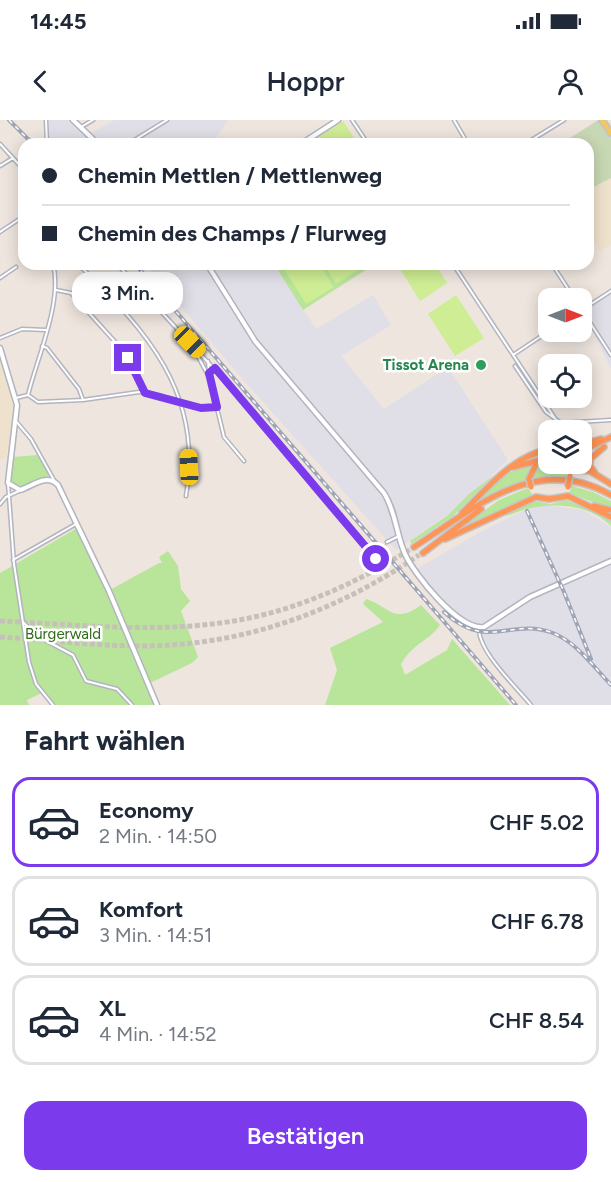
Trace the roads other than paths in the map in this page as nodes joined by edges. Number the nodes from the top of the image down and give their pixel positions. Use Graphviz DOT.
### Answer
graph roads {
  1 [pos="46,120"];
  2 [pos="73,120"];
  3 [pos="93,120"];
  4 [pos="167,120"];
  5 [pos="338,120"];
  6 [pos="352,120"];
  7 [pos="454,120"];
  8 [pos="564,120"];
  9 [pos="602,120"];
  10 [pos="81,127"];
  11 [pos="611,133"];
  12 [pos="46,138"];
  13 [pos="92,138"];
  14 [pos="138,138"];
  15 [pos="310,138"];
  16 [pos="364,138"];
  17 [pos="464,138"];
  18 [pos="535,138"];
  19 [pos="0,144"];
  20 [pos="13,158"];
  21 [pos="18,163"];
  22 [pos="0,166"];
  23 [pos="18,220"];
  24 [pos="0,231"];
  25 [pos="16,267"];
  26 [pos="54,270"];
  27 [pos="84,270"];
  28 [pos="123,270"];
  29 [pos="211,270"];
  30 [pos="457,270"];
  31 [pos="556,270"];
  32 [pos="0,278"];
  33 [pos="568,288"];
  34 [pos="56,290"];
  35 [pos="611,291"];
  36 [pos="592,303"];
  37 [pos="592,326"];
  38 [pos="46,330"];
  39 [pos="0,338"];
  40 [pos="538,338"];
  41 [pos="190,342"];
  42 [pos="41,346"];
  43 [pos="0,348"];
  44 [pos="513,355"];
  45 [pos="611,355"];
  46 [pos="208,359"];
  47 [pos="514,366"];
  48 [pos="215,368"];
  49 [pos="209,373"];
  50 [pos="210,379"];
  51 [pos="145,393"];
  52 [pos="28,395"];
  53 [pos="16,399"];
  54 [pos="82,400"];
  55 [pos="181,401"];
  56 [pos="217,407"];
  57 [pos="15,420"];
  58 [pos="556,420"];
  59 [pos="611,420"];
  60 [pos="592,422"];
  61 [pos="611,436"];
  62 [pos="592,441"];
  63 [pos="611,443"];
  64 [pos="592,447"];
  65 [pos="604,447"];
  66 [pos="592,450"];
  67 [pos="538,453"];
  68 [pos="244,461"];
  69 [pos="537,462"];
  70 [pos="569,474"];
  71 [pos="592,474"];
  72 [pos="597,475"];
  73 [pos="499,476"];
  74 [pos="55,482"];
  75 [pos="8,483"];
  76 [pos="611,484"];
  77 [pos="20,490"];
  78 [pos="561,495"];
  79 [pos="8,496"];
  80 [pos="186,496"];
  81 [pos="540,496"];
  82 [pos="611,496"];
  83 [pos="581,501"];
  84 [pos="0,504"];
  85 [pos="611,510"];
  86 [pos="611,517"];
  87 [pos="77,523"];
  88 [pos="442,529"];
  89 [pos="399,536"];
  90 [pos="387,542"];
  91 [pos="414,547"];
  92 [pos="381,554"];
  93 [pos="13,560"];
  94 [pos="610,563"];
  95 [pos="22,621"];
  96 [pos="480,628"];
  97 [pos="53,705"];
  98 [pos="132,705"];
  99 [pos="157,705"];
  100 [pos="531,705"];
  1 -- 12 [label="street"];
  2 -- 10 [label="main road"];
  3 -- 10 [label="street"];
  4 -- 14 [label="street"];
  5 -- 15 [label="main road"];
  6 -- 16 [label="street"];
  7 -- 17 [label="street"];
  8 -- 18 [label="street"];
  9 -- 11 [label="main road"];
  10 -- 13 [label="main road"];
  19 -- 20 [label="street"];
  20 -- 21 [label="street"];
  20 -- 22 [label="street"];
  23 -- 24 [label="street"];
  25 -- 32 [label="street"];
  26 -- 34 [label="street"];
  27 -- 55 [label="street"];
  28 -- 41 [label="street"];
  29 -- 89 [label="main road"];
  30 -- 44 [label="street"];
  31 -- 33 [label="street"];
  34 -- 38 [label="street"];
  34 -- 51 [label="street"];
  35 -- 36 [label="street"];
  37 -- 45 [label="street"];
  38 -- 39 [label="street"];
  38 -- 42 [label="street"];
  40 -- 44 [label="street"];
  41 -- 46 [label="street"];
  41 -- 50 [label="street"];
  42 -- 52 [label="street"];
  42 -- 54 [label="street"];
  43 -- 53 [label="main road"];
  44 -- 58 [label="street"];
  46 -- 48 [label="street"];
  46 -- 49 [label="street"];
  47 -- 58 [label="street"];
  48 -- 49 [label="street"];
  48 -- 92 [label="street"];
  49 -- 50 [label="street"];
  50 -- 56 [label="street"];
  51 -- 54 [label="street"];
  51 -- 55 [label="street"];
  52 -- 53 [label="street"];
  52 -- 54 [label="street"];
  53 -- 57 [label="main road"];
  55 -- 56 [label="street"];
  55 -- 80 [label="street"];
  56 -- 68 [label="street"];
  57 -- 74 [label="street"];
  57 -- 75 [label="main road"];
  59 -- 60 [label="street"];
  61 -- 62 [label="highway"];
  61 -- 64 [label="highway"];
  63 -- 65 [label="highway"];
  65 -- 66 [label="highway"];
  65 -- 72 [label="highway"];
  67 -- 73 [label="highway"];
  69 -- 73 [label="highway"];
  69 -- 81 [label="highway, bridge"];
  70 -- 78 [label="highway, bridge"];
  71 -- 72 [label="highway"];
  72 -- 76 [label="highway"];
  73 -- 88 [label="highway"];
  74 -- 77 [label="main road"];
  74 -- 87 [label="main road"];
  75 -- 77 [label="main road"];
  75 -- 79 [label="street"];
  77 -- 79 [label="street"];
  78 -- 81 [label="highway"];
  78 -- 83 [label="highway"];
  79 -- 84 [label="street"];
  79 -- 93 [label="street"];
  81 -- 82 [label="highway"];
  82 -- 88 [label="highway"];
  83 -- 85 [label="highway"];
  83 -- 86 [label="highway"];
  87 -- 93 [label="street"];
  87 -- 99 [label="main road"];
  88 -- 91 [label="highway"];
  89 -- 90 [label="street"];
  89 -- 96 [label="main road"];
  93 -- 95 [label="street"];
  94 -- 96 [label="main road"];
  95 -- 97 [label="street"];
  95 -- 98 [label="street"];
  96 -- 100 [label="street"];
}
